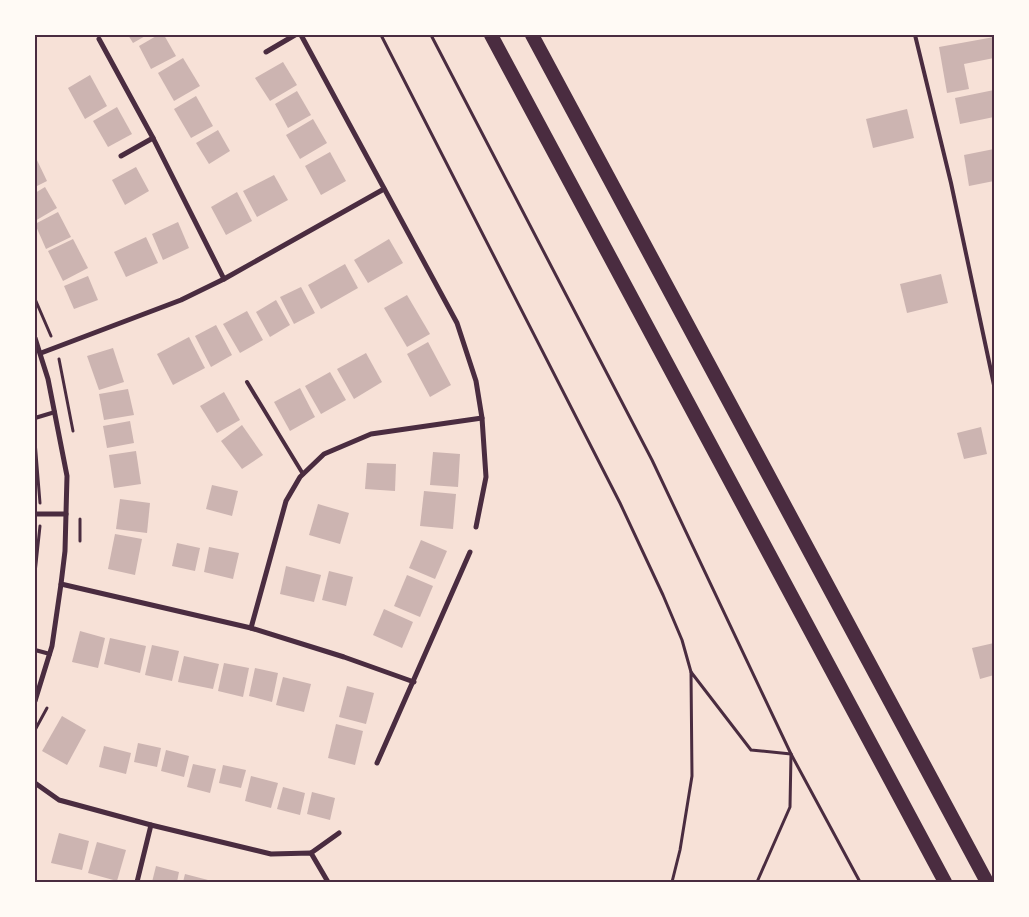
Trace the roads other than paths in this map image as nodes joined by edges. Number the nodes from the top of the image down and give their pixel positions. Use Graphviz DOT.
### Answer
graph roads {
  1 [pos="295,35"];
  2 [pos="301,35"];
  3 [pos="491,35"];
  4 [pos="532,35"];
  5 [pos="915,35"];
  6 [pos="99,39"];
  7 [pos="266,52"];
  8 [pos="153,138"];
  9 [pos="121,156"];
  10 [pos="384,189"];
  11 [pos="224,279"];
  12 [pos="35,338"];
  13 [pos="40,354"];
  14 [pos="247,382"];
  15 [pos="994,385"];
  16 [pos="55,412"];
  17 [pos="35,418"];
  18 [pos="482,418"];
  19 [pos="303,474"];
  20 [pos="35,514"];
  21 [pos="66,514"];
  22 [pos="476,527"];
  23 [pos="470,552"];
  24 [pos="61,584"];
  25 [pos="251,628"];
  26 [pos="35,650"];
  27 [pos="50,654"];
  28 [pos="414,682"];
  29 [pos="35,701"];
  30 [pos="377,763"];
  31 [pos="35,783"];
  32 [pos="151,825"];
  33 [pos="339,833"];
  34 [pos="311,853"];
  35 [pos="137,882"];
  36 [pos="328,882"];
  37 [pos="946,882"];
  38 [pos="987,882"];
  1 -- 7 [label="street"];
  2 -- 10 [label="street"];
  3 -- 37 [label="highway"];
  4 -- 38 [label="highway"];
  5 -- 15 [label="lane"];
  6 -- 8 [label="street"];
  8 -- 9 [label="street"];
  8 -- 11 [label="street"];
  10 -- 11 [label="street"];
  10 -- 18 [label="street"];
  11 -- 13 [label="street"];
  12 -- 13 [label="street"];
  13 -- 16 [label="street"];
  14 -- 19 [label="lane"];
  16 -- 17 [label="lane"];
  16 -- 21 [label="street"];
  18 -- 19 [label="street"];
  18 -- 22 [label="street"];
  19 -- 25 [label="street"];
  20 -- 21 [label="street"];
  21 -- 24 [label="street"];
  23 -- 28 [label="street"];
  24 -- 25 [label="street"];
  24 -- 27 [label="street"];
  25 -- 28 [label="street"];
  26 -- 27 [label="lane"];
  27 -- 29 [label="street"];
  28 -- 30 [label="street"];
  31 -- 32 [label="street"];
  32 -- 34 [label="street"];
  32 -- 35 [label="street"];
  33 -- 34 [label="street"];
  34 -- 36 [label="street"];
}
